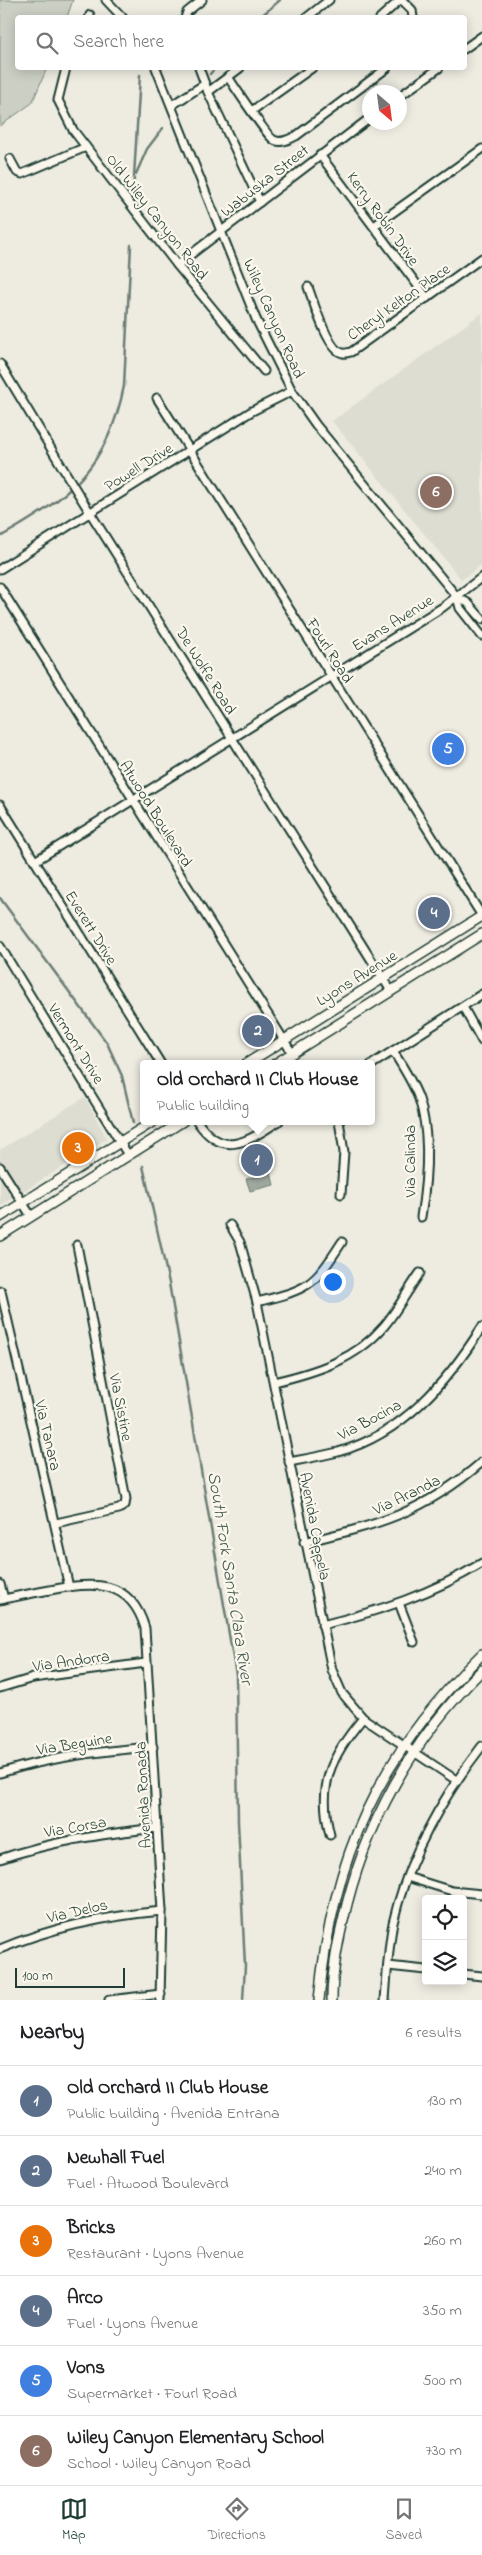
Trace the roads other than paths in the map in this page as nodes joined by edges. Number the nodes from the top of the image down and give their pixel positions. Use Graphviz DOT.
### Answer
graph roads {
  1 [pos="106,0"];
  2 [pos="202,0"];
  3 [pos="329,0"];
  4 [pos="401,0"];
  5 [pos="120,15"];
  6 [pos="186,15"];
  7 [pos="310,15"];
  8 [pos="384,15"];
  9 [pos="413,15"];
  10 [pos="482,36"];
  11 [pos="467,47"];
  12 [pos="66,70"];
  13 [pos="157,70"];
  14 [pos="200,70"];
  15 [pos="237,70"];
  16 [pos="309,70"];
  17 [pos="384,70"];
  18 [pos="436,70"];
  19 [pos="228,77"];
  20 [pos="205,84"];
  21 [pos="407,91"];
  22 [pos="208,92"];
  23 [pos="172,105"];
  24 [pos="253,110"];
  25 [pos="362,124"];
  26 [pos="86,147"];
  27 [pos="482,149"];
  28 [pos="320,155"];
  29 [pos="10,159"];
  30 [pos="260,202"];
  31 [pos="374,226"];
  32 [pos="221,231"];
  33 [pos="482,258"];
  34 [pos="177,265"];
  35 [pos="308,287"];
  36 [pos="427,298"];
  37 [pos="0,364"];
  38 [pos="264,371"];
  39 [pos="292,391"];
  40 [pos="157,398"];
  41 [pos="190,450"];
  42 [pos="91,512"];
  43 [pos="0,569"];
  44 [pos="482,577"];
  45 [pos="0,587"];
  46 [pos="457,597"];
  47 [pos="482,620"];
  48 [pos="475,627"];
  49 [pos="482,636"];
  50 [pos="332,676"];
  51 [pos="233,738"];
  52 [pos="133,801"];
  53 [pos="0,805"];
  54 [pos="35,861"];
  55 [pos="482,916"];
  56 [pos="482,934"];
  57 [pos="0,946"];
  58 [pos="383,978"];
  59 [pos="391,991"];
  60 [pos="482,994"];
  61 [pos="463,1007"];
  62 [pos="284,1040"];
  63 [pos="482,1041"];
  64 [pos="393,1051"];
  65 [pos="292,1053"];
  66 [pos="159,1060"];
  67 [pos="252,1060"];
  68 [pos="281,1060"];
  69 [pos="375,1062"];
  70 [pos="147,1125"];
  71 [pos="177,1125"];
  72 [pos="200,1125"];
  73 [pos="273,1125"];
  74 [pos="340,1125"];
  75 [pos="120,1141"];
  76 [pos="128,1155"];
  77 [pos="0,1167"];
  78 [pos="341,1194"];
  79 [pos="23,1203"];
  80 [pos="31,1216"];
  81 [pos="0,1217"];
  82 [pos="421,1218"];
  83 [pos="230,1225"];
  84 [pos="0,1236"];
  85 [pos="342,1242"];
  86 [pos="77,1244"];
  87 [pos="420,1274"];
  88 [pos="0,1291"];
  89 [pos="257,1302"];
  90 [pos="482,1327"];
  91 [pos="274,1382"];
  92 [pos="289,1462"];
  93 [pos="482,1462"];
  94 [pos="56,1523"];
  95 [pos="304,1542"];
  96 [pos="482,1563"];
  97 [pos="0,1584"];
  98 [pos="69,1586"];
  99 [pos="2,1600"];
  100 [pos="399,1603"];
  101 [pos="322,1625"];
  102 [pos="414,1642"];
  103 [pos="482,1654"];
  104 [pos="146,1663"];
  105 [pos="482,1670"];
  106 [pos="0,1688"];
  107 [pos="364,1718"];
  108 [pos="404,1745"];
  109 [pos="482,1746"];
  110 [pos="152,1747"];
  111 [pos="414,1752"];
  112 [pos="0,1772"];
  113 [pos="456,1780"];
  114 [pos="157,1828"];
  115 [pos="330,1835"];
  116 [pos="0,1859"];
  117 [pos="407,1876"];
  118 [pos="482,1894"];
  119 [pos="162,1911"];
  120 [pos="0,1949"];
  121 [pos="388,1966"];
  122 [pos="422,1970"];
  123 [pos="467,1974"];
  124 [pos="482,1976"];
  125 [pos="160,1997"];
  126 [pos="109,2000"];
  127 [pos="318,2000"];
  128 [pos="332,2000"];
  129 [pos="385,2000"];
  1 -- 5 [label="street"];
  2 -- 6 [label="street"];
  3 -- 7 [label="street"];
  4 -- 8 [label="street"];
  4 -- 9 [label="street"];
  10 -- 11 [label="street"];
  12 -- 26 [label="street, Old Wiley Canyon Road"];
  13 -- 23 [label="street, Wiley Canyon Road"];
  14 -- 20 [label="street"];
  15 -- 19 [label="street"];
  16 -- 24 [label="street"];
  17 -- 24 [label="street"];
  18 -- 21 [label="street"];
  19 -- 22 [label="street"];
  19 -- 24 [label="street"];
  20 -- 22 [label="street"];
  20 -- 23 [label="street"];
  22 -- 30 [label="street"];
  23 -- 32 [label="street, Wiley Canyon Road"];
  25 -- 28 [label="street, Wabuska Street"];
  26 -- 29 [label="street"];
  26 -- 34 [label="street, Old Wiley Canyon Road"];
  27 -- 31 [label="street"];
  28 -- 30 [label="street, Wabuska Street"];
  28 -- 31 [label="street, Kerry Robin Drive"];
  30 -- 32 [label="street, Wabuska Street"];
  31 -- 36 [label="street, Kerry Robin Drive"];
  32 -- 34 [label="street, Wabuska Street"];
  32 -- 39 [label="street, Wiley Canyon Road"];
  33 -- 36 [label="street, Cheryl Kelton Place"];
  34 -- 38 [label="street, Old Wiley Canyon Road"];
  35 -- 36 [label="street, Cheryl Kelton Place"];
  37 -- 42 [label="street, De Wolfe Road"];
  39 -- 41 [label="street, Powell Drive"];
  39 -- 46 [label="street, Wiley Canyon Road"];
  40 -- 41 [label="street, Fourl Road"];
  41 -- 42 [label="street, Powell Drive"];
  41 -- 50 [label="street, Fourl Road"];
  42 -- 43 [label="street, Powell Drive"];
  42 -- 51 [label="street, De Wolfe Road"];
  44 -- 46 [label="street, Evans Avenue"];
  45 -- 52 [label="street, Atwood Boulevard"];
  46 -- 47 [label="street, Wiley Canyon Road"];
  46 -- 48 [label="street, Wiley Canyon Road"];
  46 -- 50 [label="street, Evans Avenue"];
  47 -- 48 [label="street"];
  48 -- 49 [label="street, Wiley Canyon Road"];
  50 -- 51 [label="street, Evans Avenue"];
  50 -- 55 [label="street, Fourl Road"];
  51 -- 52 [label="street, Evans Avenue"];
  51 -- 58 [label="street, De Wolfe Road"];
  52 -- 54 [label="street, Evans Avenue"];
  52 -- 62 [label="street, Atwood Boulevard"];
  53 -- 54 [label="street, Everett Drive"];
  54 -- 66 [label="street, Everett Drive"];
  55 -- 58 [label="main road, Lyons Avenue"];
  56 -- 59 [label="main road, Lyons Avenue"];
  57 -- 75 [label="street, Vermont Drive"];
  58 -- 59 [label="street, De Wolfe Road"];
  58 -- 62 [label="main road, Lyons Avenue"];
  59 -- 65 [label="main road, Lyons Avenue"];
  60 -- 61 [label="street"];
  61 -- 63 [label="street"];
  61 -- 64 [label="street"];
  62 -- 65 [label="street, Atwood Boulevard"];
  62 -- 67 [label="main road, Lyons Avenue"];
  64 -- 69 [label="street"];
  64 -- 82 [label="street, Via Calinda"];
  65 -- 68 [label="main road, Lyons Avenue"];
  70 -- 75 [label="main road"];
  71 -- 76 [label="main road"];
  72 -- 73 [label="street"];
  74 -- 78 [label="street"];
  75 -- 76 [label="street, Vermont Drive"];
  75 -- 79 [label="main road"];
  76 -- 80 [label="main road"];
  77 -- 79 [label="street"];
  79 -- 80 [label="street"];
  79 -- 81 [label="main road"];
  80 -- 84 [label="main road"];
  83 -- 89 [label="street, Avenida Cappela"];
  85 -- 89 [label="street"];
  86 -- 94 [label="street, Via Sistine"];
  87 -- 91 [label="street"];
  88 -- 94 [label="street, Via Tanara"];
  89 -- 91 [label="street, Avenida Cappela"];
  90 -- 92 [label="street, Via Bocina"];
  91 -- 92 [label="street, Avenida Cappela"];
  92 -- 95 [label="street, Avenida Cappela"];
  93 -- 95 [label="street, Via Aranda"];
  94 -- 98 [label="street, Via Tanara"];
  95 -- 101 [label="street, Avenida Cappela"];
  96 -- 100 [label="street"];
  97 -- 99 [label="street"];
  98 -- 99 [label="street"];
  98 -- 104 [label="street, Avenida Ronada"];
  100 -- 101 [label="street"];
  100 -- 102 [label="street"];
  101 -- 107 [label="street, Avenida Cappela"];
  103 -- 108 [label="main road"];
  104 -- 106 [label="street, Via Andorra"];
  104 -- 110 [label="street, Avenida Ronada"];
  105 -- 111 [label="main road"];
  107 -- 108 [label="street, Avenida Cappela"];
  107 -- 115 [label="street"];
  108 -- 111 [label="street, Avenida Cappela"];
  108 -- 127 [label="main road"];
  109 -- 113 [label="street"];
  110 -- 112 [label="street, Via Beguine"];
  110 -- 114 [label="street, Avenida Ronada"];
  111 -- 113 [label="street, Avenida Cappela"];
  111 -- 128 [label="main road"];
  113 -- 117 [label="street"];
  114 -- 116 [label="street, Via Corsa"];
  114 -- 119 [label="street, Avenida Ronada"];
  117 -- 118 [label="street"];
  117 -- 121 [label="street"];
  119 -- 120 [label="street, Via Delos"];
  119 -- 125 [label="street, Avenida Ronada"];
  121 -- 122 [label="street"];
  121 -- 129 [label="street"];
  123 -- 124 [label="street"];
  125 -- 126 [label="street"];
}
